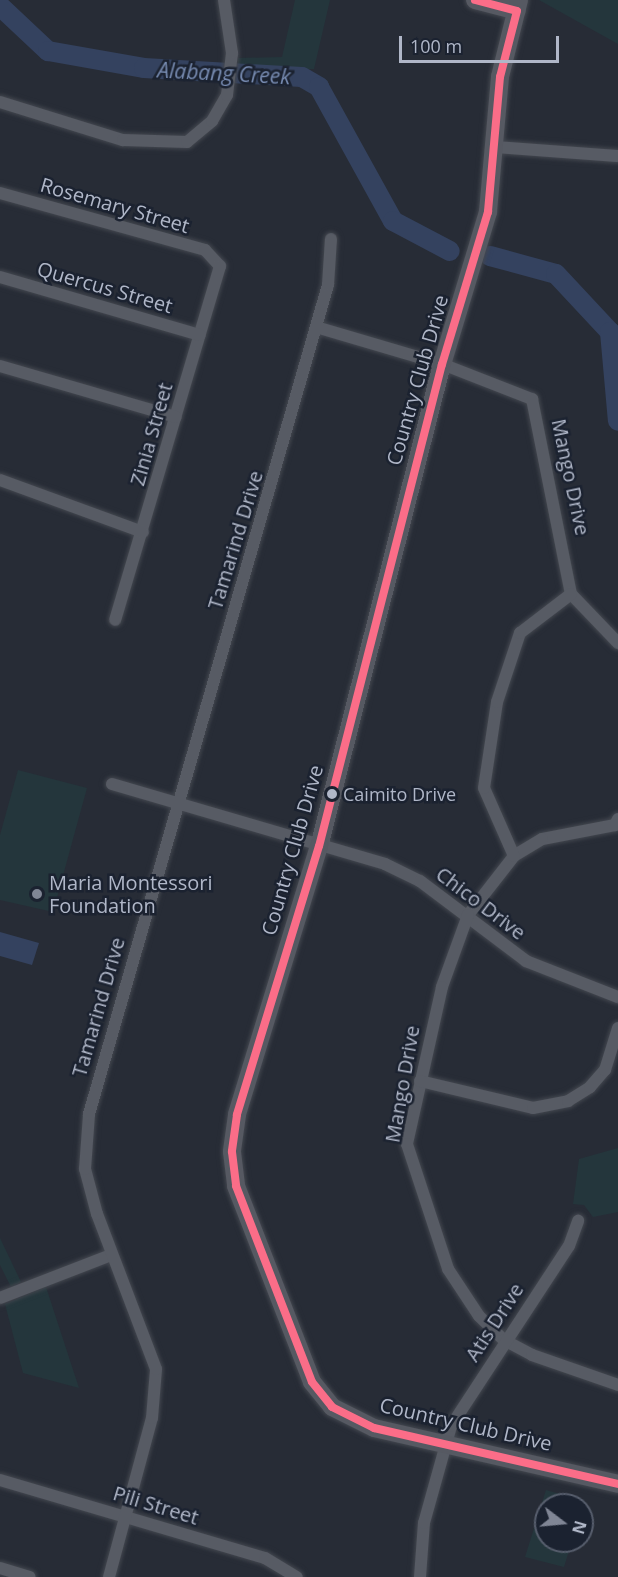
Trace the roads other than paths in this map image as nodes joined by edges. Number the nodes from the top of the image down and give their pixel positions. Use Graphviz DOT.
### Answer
graph roads {
  1 [pos="224,0"];
  2 [pos="475,0"];
  3 [pos="518,6"];
  4 [pos="0,102"];
  5 [pos="495,147"];
  6 [pos="618,156"];
  7 [pos="0,193"];
  8 [pos="331,239"];
  9 [pos="218,258"];
  10 [pos="0,277"];
  11 [pos="316,327"];
  12 [pos="200,334"];
  13 [pos="442,364"];
  14 [pos="0,366"];
  15 [pos="176,417"];
  16 [pos="0,480"];
  17 [pos="143,532"];
  18 [pos="571,594"];
  19 [pos="115,620"];
  20 [pos="618,643"];
  21 [pos="112,784"];
  22 [pos="177,802"];
  23 [pos="618,819"];
  24 [pos="319,846"];
  25 [pos="514,856"];
  26 [pos="468,915"];
  27 [pos="618,996"];
  28 [pos="618,1028"];
  29 [pos="420,1081"];
  30 [pos="578,1221"];
  31 [pos="111,1256"];
  32 [pos="0,1298"];
  33 [pos="504,1340"];
  34 [pos="618,1384"];
  35 [pos="447,1446"];
  36 [pos="0,1480"];
  37 [pos="618,1484"];
  38 [pos="124,1515"];
  39 [pos="0,1568"];
  40 [pos="30,1577"];
  41 [pos="109,1577"];
  42 [pos="297,1577"];
  43 [pos="420,1577"];
  1 -- 4 [label="street"];
  2 -- 3 [label="street"];
  3 -- 5 [label="street, Country Club Drive"];
  5 -- 6 [label="street"];
  5 -- 13 [label="street, Country Club Drive"];
  7 -- 9 [label="street, Rosemary Street"];
  8 -- 11 [label="street, Tamarind Drive"];
  9 -- 12 [label="street, Zinia Street"];
  10 -- 12 [label="street, Quercus Street"];
  11 -- 13 [label="street"];
  11 -- 22 [label="street, Tamarind Drive"];
  12 -- 15 [label="street, Zinia Street"];
  13 -- 18 [label="street, Mango Drive"];
  13 -- 24 [label="street, Country Club Drive"];
  14 -- 15 [label="street"];
  15 -- 17 [label="street, Zinia Street"];
  16 -- 17 [label="street"];
  17 -- 19 [label="street, Zinia Street"];
  18 -- 20 [label="street"];
  18 -- 25 [label="street"];
  21 -- 22 [label="street"];
  22 -- 24 [label="street"];
  22 -- 31 [label="street, Tamarind Drive"];
  23 -- 25 [label="street, Mango Drive"];
  24 -- 26 [label="street, Chico Drive"];
  24 -- 35 [label="street, Country Club Drive"];
  25 -- 26 [label="street, Mango Drive"];
  26 -- 27 [label="street, Chico Drive"];
  26 -- 29 [label="street, Mango Drive"];
  28 -- 29 [label="street"];
  29 -- 33 [label="street, Mango Drive"];
  30 -- 33 [label="street, Atis Drive"];
  31 -- 32 [label="street"];
  31 -- 38 [label="street, Tamarind Drive"];
  33 -- 34 [label="street, Mango Drive"];
  33 -- 35 [label="street, Atis Drive"];
  35 -- 37 [label="street, Country Club Drive"];
  35 -- 43 [label="street, Atis Drive"];
  36 -- 38 [label="street, Pili Street"];
  38 -- 41 [label="street, Tamarind Drive"];
  38 -- 42 [label="street, Pili Street"];
  39 -- 40 [label="street"];
}
